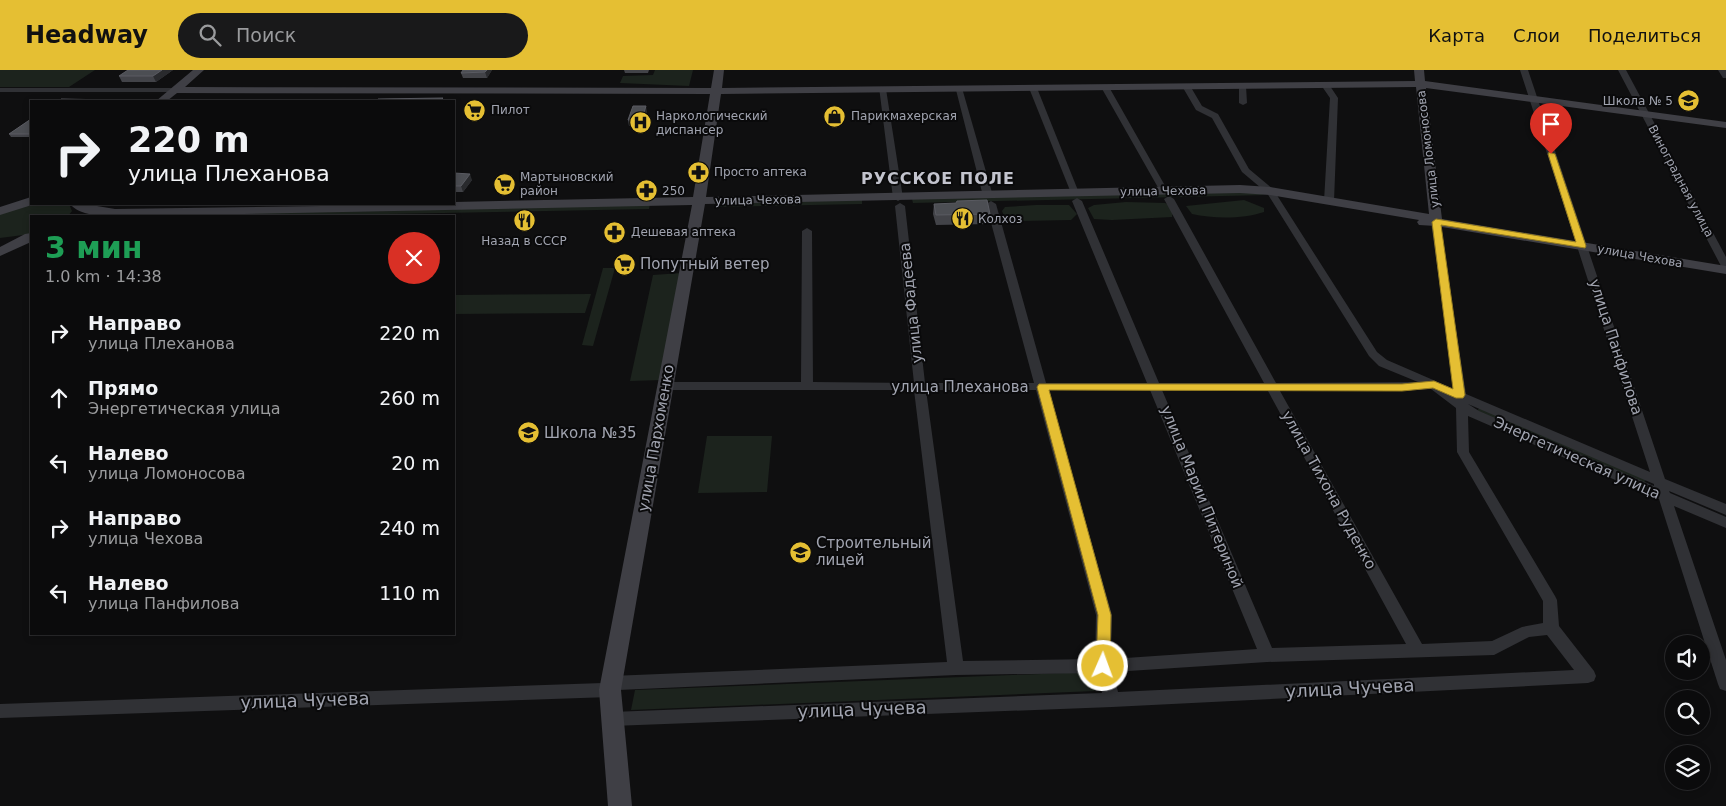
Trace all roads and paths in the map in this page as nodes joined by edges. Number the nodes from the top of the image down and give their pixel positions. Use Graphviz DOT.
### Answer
graph roads {
  1 [pos="719,70"];
  2 [pos="1419,70"];
  3 [pos="1524,70"];
  4 [pos="1622,70"];
  5 [pos="1722,70"];
  6 [pos="203,72"];
  7 [pos="1726,76"];
  8 [pos="1421,84"];
  9 [pos="1325,85"];
  10 [pos="1186,86"];
  11 [pos="1242,86"];
  12 [pos="1105,87"];
  13 [pos="958,88"];
  14 [pos="1033,88"];
  15 [pos="882,89"];
  16 [pos="0,90"];
  17 [pos="189,90"];
  18 [pos="716,91"];
  19 [pos="175,96"];
  20 [pos="1533,99"];
  21 [pos="1243,103"];
  22 [pos="1645,114"];
  23 [pos="1726,125"];
  24 [pos="1166,195"];
  25 [pos="1272,195"];
  26 [pos="1076,197"];
  27 [pos="989,200"];
  28 [pos="1329,201"];
  29 [pos="899,202"];
  30 [pos="698,206"];
  31 [pos="76,208"];
  32 [pos="401,215"];
  33 [pos="1436,222"];
  34 [pos="807,231"];
  35 [pos="30,236"];
  36 [pos="30,237"];
  37 [pos="0,241"];
  38 [pos="1582,246"];
  39 [pos="0,252"];
  40 [pos="1726,266"];
  41 [pos="1726,270"];
  42 [pos="1434,385"];
  43 [pos="665,386"];
  44 [pos="807,386"];
  45 [pos="920,387"];
  46 [pos="1042,387"];
  47 [pos="1156,387"];
  48 [pos="1272,387"];
  49 [pos="1461,401"];
  50 [pos="1660,482"];
  51 [pos="1666,497"];
  52 [pos="1726,510"];
  53 [pos="1726,524"];
  54 [pos="1551,628"];
  55 [pos="1417,650"];
  56 [pos="1267,655"];
  57 [pos="1103,666"];
  58 [pos="956,668"];
  59 [pos="1726,684"];
  60 [pos="611,686"];
  61 [pos="1112,700"];
  62 [pos="0,711"];
  63 [pos="612,719"];
  64 [pos="620,806"];
  1 -- 18 [label="street, улица Пархоменко"];
  2 -- 8 [label="street, улица Ломоносова"];
  3 -- 20 [label="street, улица Панфилова"];
  4 -- 22 [label="street, Виноградная улица"];
  5 -- 7 [label="street"];
  6 -- 17 [label="street"];
  6 -- 19 [label="street"];
  8 -- 9 [label="street"];
  8 -- 20 [label="street"];
  8 -- 33 [label="street, улица Ломоносова"];
  9 -- 11 [label="street"];
  9 -- 28 [label="street"];
  10 -- 11 [label="street"];
  10 -- 12 [label="street"];
  10 -- 25 [label="street, Энергетическая улица"];
  11 -- 21 [label="street"];
  12 -- 14 [label="street"];
  12 -- 24 [label="street, улица Тихона Руденко"];
  13 -- 14 [label="street"];
  13 -- 15 [label="street"];
  13 -- 27 [label="street"];
  14 -- 26 [label="street, улица Марии Питериной"];
  15 -- 18 [label="street"];
  15 -- 29 [label="street, улица Фадеева"];
  16 -- 19 [label="street"];
  17 -- 18 [label="street"];
  17 -- 19 [label="street"];
  18 -- 30 [label="street, улица Пархоменко"];
  20 -- 22 [label="street"];
  20 -- 38 [label="street, улица Панфилова"];
  22 -- 23 [label="street"];
  22 -- 40 [label="street, Виноградная улица"];
  24 -- 25 [label="street, улица Чехова"];
  24 -- 26 [label="street, улица Чехова"];
  24 -- 48 [label="street, улица Тихона Руденко"];
  25 -- 28 [label="street, улица Чехова"];
  25 -- 33 [label="street, улица Чехова"];
  25 -- 42 [label="street, Энергетическая улица"];
  26 -- 27 [label="street, улица Чехова"];
  26 -- 47 [label="street, улица Марии Питериной"];
  27 -- 29 [label="street, улица Чехова"];
  27 -- 46 [label="street"];
  28 -- 33 [label="street, улица Чехова"];
  29 -- 30 [label="street, улица Чехова"];
  29 -- 45 [label="street, улица Фадеева"];
  30 -- 31 [label="street, улица Чехова"];
  30 -- 32 [label="street, улица Чехова"];
  30 -- 43 [label="street, улица Пархоменко"];
  33 -- 38 [label="street, улица Чехова"];
  33 -- 49 [label="street, улица Ломоносова"];
  34 -- 44 [label="street"];
  35 -- 37 [label="street"];
  36 -- 39 [label="street"];
  38 -- 41 [label="street, улица Чехова"];
  38 -- 50 [label="street, улица Панфилова"];
  42 -- 48 [label="street, улица Плеханова"];
  42 -- 49 [label="street, Энергетическая улица"];
  43 -- 44 [label="street, улица Плеханова"];
  43 -- 60 [label="street, улица Пархоменко"];
  44 -- 45 [label="street, улица Плеханова"];
  45 -- 46 [label="street, улица Плеханова"];
  45 -- 58 [label="street, улица Фадеева"];
  46 -- 47 [label="street, улица Плеханова"];
  46 -- 57 [label="street"];
  47 -- 48 [label="street, улица Плеханова"];
  47 -- 56 [label="street, улица Марии Питериной"];
  48 -- 55 [label="street, улица Тихона Руденко"];
  49 -- 50 [label="street, Энергетическая улица"];
  49 -- 51 [label="street, Энергетическая улица"];
  49 -- 54 [label="street, улица Ломоносова"];
  50 -- 51 [label="street, улица Панфилова"];
  50 -- 52 [label="street, Энергетическая улица"];
  51 -- 53 [label="street, Энергетическая улица"];
  51 -- 59 [label="street, улица Панфилова"];
  54 -- 55 [label="street, улица Чучева"];
  54 -- 61 [label="street, улица Чучева"];
  55 -- 56 [label="street, улица Чучева"];
  56 -- 57 [label="street, улица Чучева"];
  57 -- 58 [label="street, улица Чучева"];
  57 -- 61 [label="street"];
  58 -- 60 [label="street, улица Чучева"];
  60 -- 62 [label="street, улица Чучева"];
  60 -- 63 [label="street, улица Пархоменко"];
  61 -- 63 [label="street, улица Чучева"];
  63 -- 64 [label="street, улица Пархоменко"];
}
